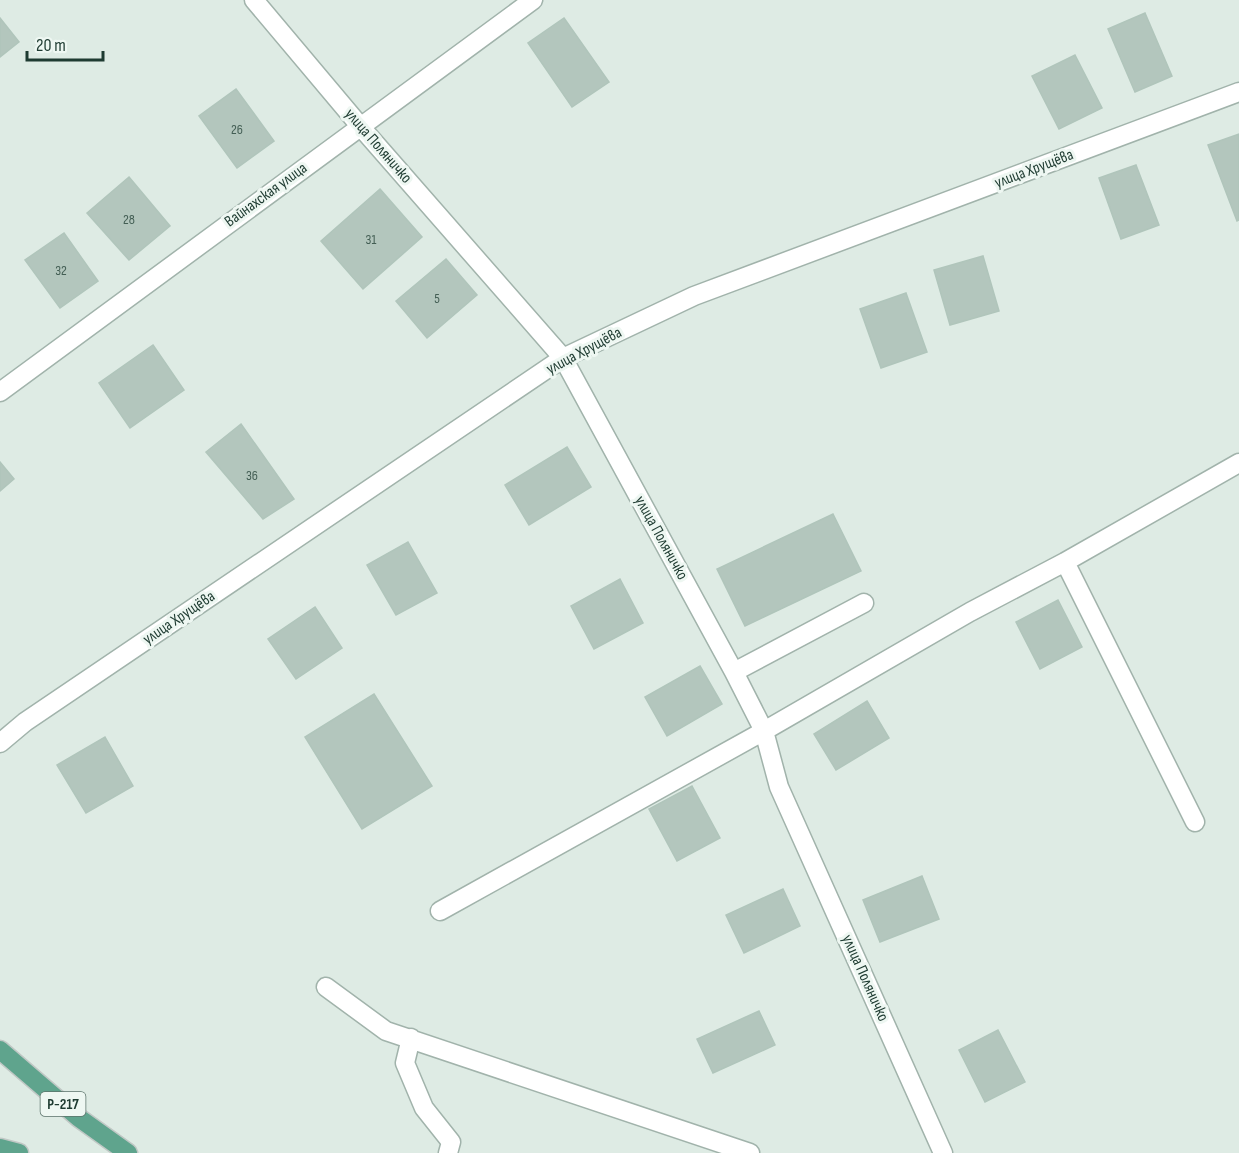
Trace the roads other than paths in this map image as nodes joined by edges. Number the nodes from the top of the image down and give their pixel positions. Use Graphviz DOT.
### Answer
graph roads {
  1 [pos="254,0"];
  2 [pos="532,0"];
  3 [pos="1239,92"];
  4 [pos="360,126"];
  5 [pos="563,358"];
  6 [pos="0,392"];
  7 [pos="1239,463"];
  8 [pos="1065,562"];
  9 [pos="864,603"];
  10 [pos="734,672"];
  11 [pos="764,731"];
  12 [pos="0,743"];
  13 [pos="1195,822"];
  14 [pos="440,911"];
  15 [pos="326,987"];
  16 [pos="411,1038"];
  17 [pos="0,1050"];
  18 [pos="0,1148"];
  19 [pos="19,1153"];
  20 [pos="128,1153"];
  21 [pos="448,1153"];
  22 [pos="750,1153"];
  23 [pos="943,1153"];
  1 -- 4 [label="street, улица Поляничко"];
  2 -- 4 [label="street, Вайнахская улица"];
  3 -- 5 [label="street, улица Хрущёва"];
  4 -- 5 [label="street, улица Поляничко"];
  4 -- 6 [label="street, Вайнахская улица"];
  5 -- 10 [label="street, улица Поляничко"];
  5 -- 12 [label="street, улица Хрущёва"];
  7 -- 8 [label="street"];
  8 -- 11 [label="street"];
  8 -- 13 [label="street"];
  9 -- 10 [label="street"];
  10 -- 11 [label="street, улица Поляничко"];
  11 -- 14 [label="street"];
  11 -- 23 [label="street, улица Поляничко"];
  15 -- 16 [label="street"];
  16 -- 21 [label="street"];
  16 -- 22 [label="street"];
  17 -- 20 [label="main road, Р-217"];
  18 -- 19 [label="main road"];
}
